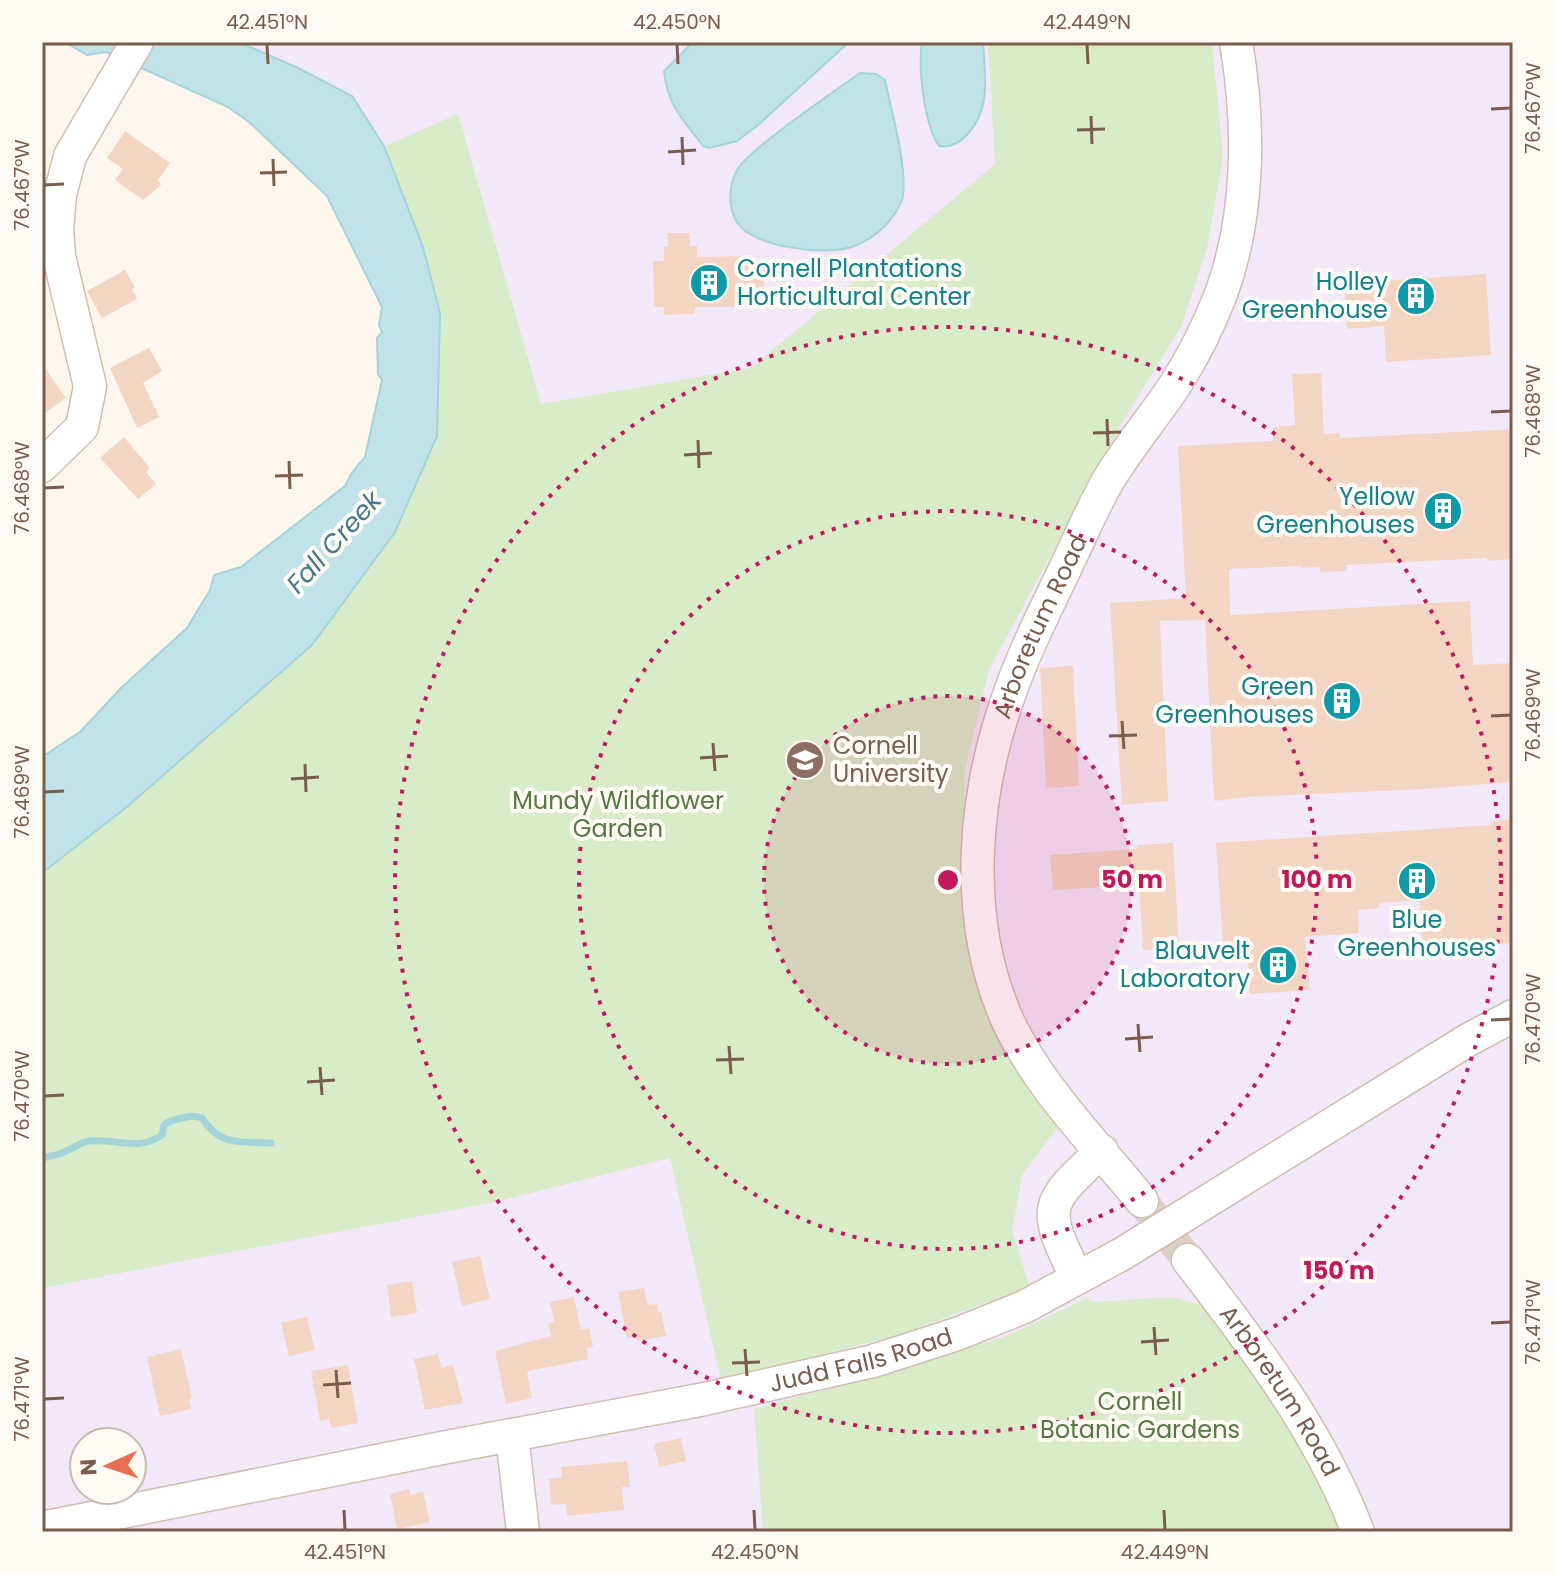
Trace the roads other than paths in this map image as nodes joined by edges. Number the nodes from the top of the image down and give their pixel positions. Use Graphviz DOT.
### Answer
graph roads {
  1 [pos="137,42"];
  2 [pos="1236,42"];
  3 [pos="42,466"];
  4 [pos="1513,1016"];
  5 [pos="1102,1151"];
  6 [pos="1142,1201"];
  7 [pos="1188,1260"];
  8 [pos="1077,1278"];
  9 [pos="512,1435"];
  10 [pos="54,1528"];
  11 [pos="523,1532"];
  12 [pos="1358,1532"];
  1 -- 3 [label="street"];
  2 -- 5 [label="street, Arboretum Road"];
  4 -- 8 [label="street, Judd Falls Road"];
  5 -- 6 [label="street, Arboretum Road"];
  5 -- 8 [label="street"];
  7 -- 12 [label="street, Arboretum Road"];
  8 -- 9 [label="street, Judd Falls Road"];
  9 -- 10 [label="street, Judd Falls Road"];
  9 -- 11 [label="street"];
}
